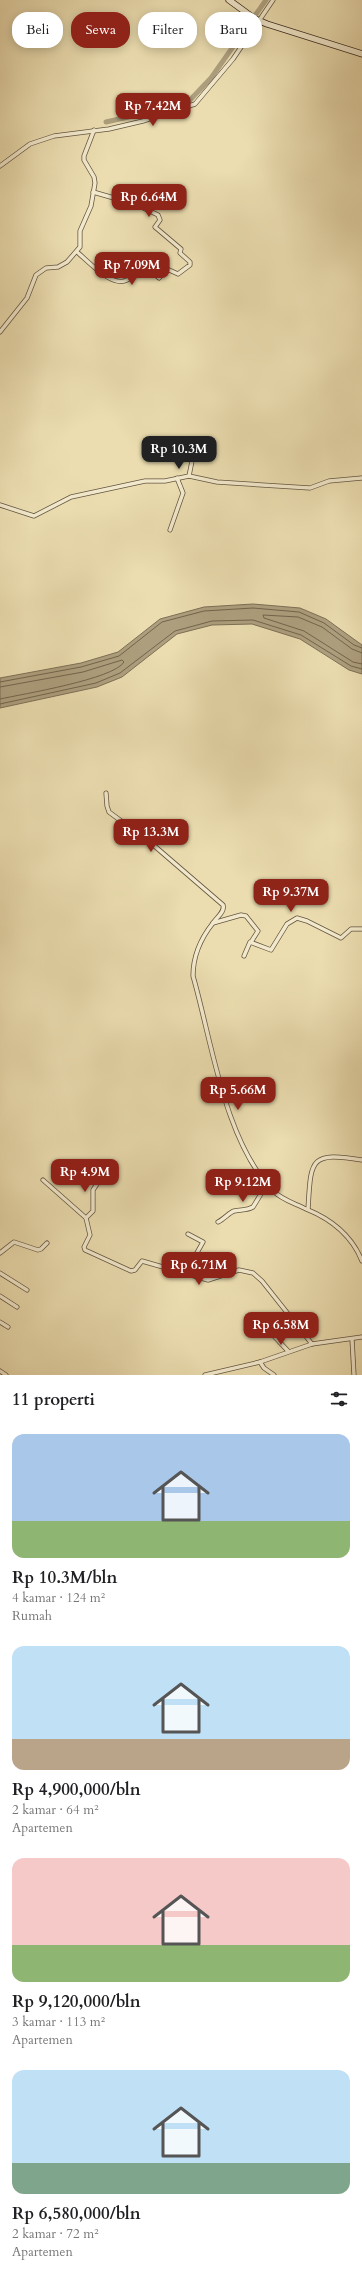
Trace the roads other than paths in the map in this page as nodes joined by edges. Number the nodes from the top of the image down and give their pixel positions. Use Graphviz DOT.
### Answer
graph roads {
  1 [pos="229,0"];
  2 [pos="273,0"];
  3 [pos="246,12"];
  4 [pos="262,13"];
  5 [pos="262,22"];
  6 [pos="239,48"];
  7 [pos="362,54"];
  8 [pos="94,130"];
  9 [pos="0,166"];
  10 [pos="93,192"];
  11 [pos="77,252"];
  12 [pos="0,332"];
  13 [pos="195,457"];
  14 [pos="189,476"];
  15 [pos="177,478"];
  16 [pos="362,478"];
  17 [pos="0,506"];
  18 [pos="170,530"];
  19 [pos="106,792"];
  20 [pos="213,923"];
  21 [pos="362,929"];
  22 [pos="251,942"];
  23 [pos="244,956"];
  24 [pos="362,1160"];
  25 [pos="43,1180"];
  26 [pos="99,1181"];
  27 [pos="267,1184"];
  28 [pos="308,1209"];
  29 [pos="86,1218"];
  30 [pos="218,1222"];
  31 [pos="188,1234"];
  32 [pos="47,1243"];
  33 [pos="0,1253"];
  34 [pos="362,1261"];
  35 [pos="0,1273"];
  36 [pos="185,1274"];
  37 [pos="27,1290"];
  38 [pos="0,1296"];
  39 [pos="17,1307"];
  40 [pos="0,1322"];
  41 [pos="8,1327"];
  42 [pos="273,1335"];
  43 [pos="362,1337"];
  44 [pos="352,1339"];
  45 [pos="312,1344"];
  46 [pos="288,1351"];
  47 [pos="260,1362"];
  48 [pos="0,1371"];
  49 [pos="6,1375"];
  50 [pos="205,1375"];
  51 [pos="274,1375"];
  52 [pos="354,1375"];
  1 -- 3 [label="street"];
  2 -- 4 [label="street"];
  5 -- 7 [label="street"];
  6 -- 8 [label="street"];
  8 -- 9 [label="street"];
  8 -- 10 [label="street"];
  10 -- 11 [label="street"];
  10 -- 11 [label="street"];
  11 -- 12 [label="street"];
  13 -- 14 [label="street"];
  14 -- 15 [label="street"];
  14 -- 16 [label="street"];
  15 -- 17 [label="street"];
  15 -- 18 [label="street"];
  19 -- 20 [label="street"];
  20 -- 22 [label="street"];
  20 -- 27 [label="street"];
  21 -- 22 [label="street"];
  22 -- 23 [label="street"];
  24 -- 28 [label="street"];
  25 -- 29 [label="street"];
  26 -- 29 [label="street"];
  27 -- 28 [label="street"];
  27 -- 30 [label="street"];
  28 -- 34 [label="street"];
  29 -- 36 [label="street"];
  31 -- 36 [label="street"];
  32 -- 33 [label="street"];
  35 -- 37 [label="street"];
  36 -- 45 [label="street"];
  38 -- 39 [label="street"];
  40 -- 41 [label="street"];
  42 -- 46 [label="street"];
  43 -- 44 [label="street"];
  44 -- 45 [label="street"];
  44 -- 52 [label="street"];
  45 -- 46 [label="street"];
  46 -- 47 [label="street"];
  47 -- 50 [label="street"];
  47 -- 51 [label="street"];
  48 -- 49 [label="street"];
}
